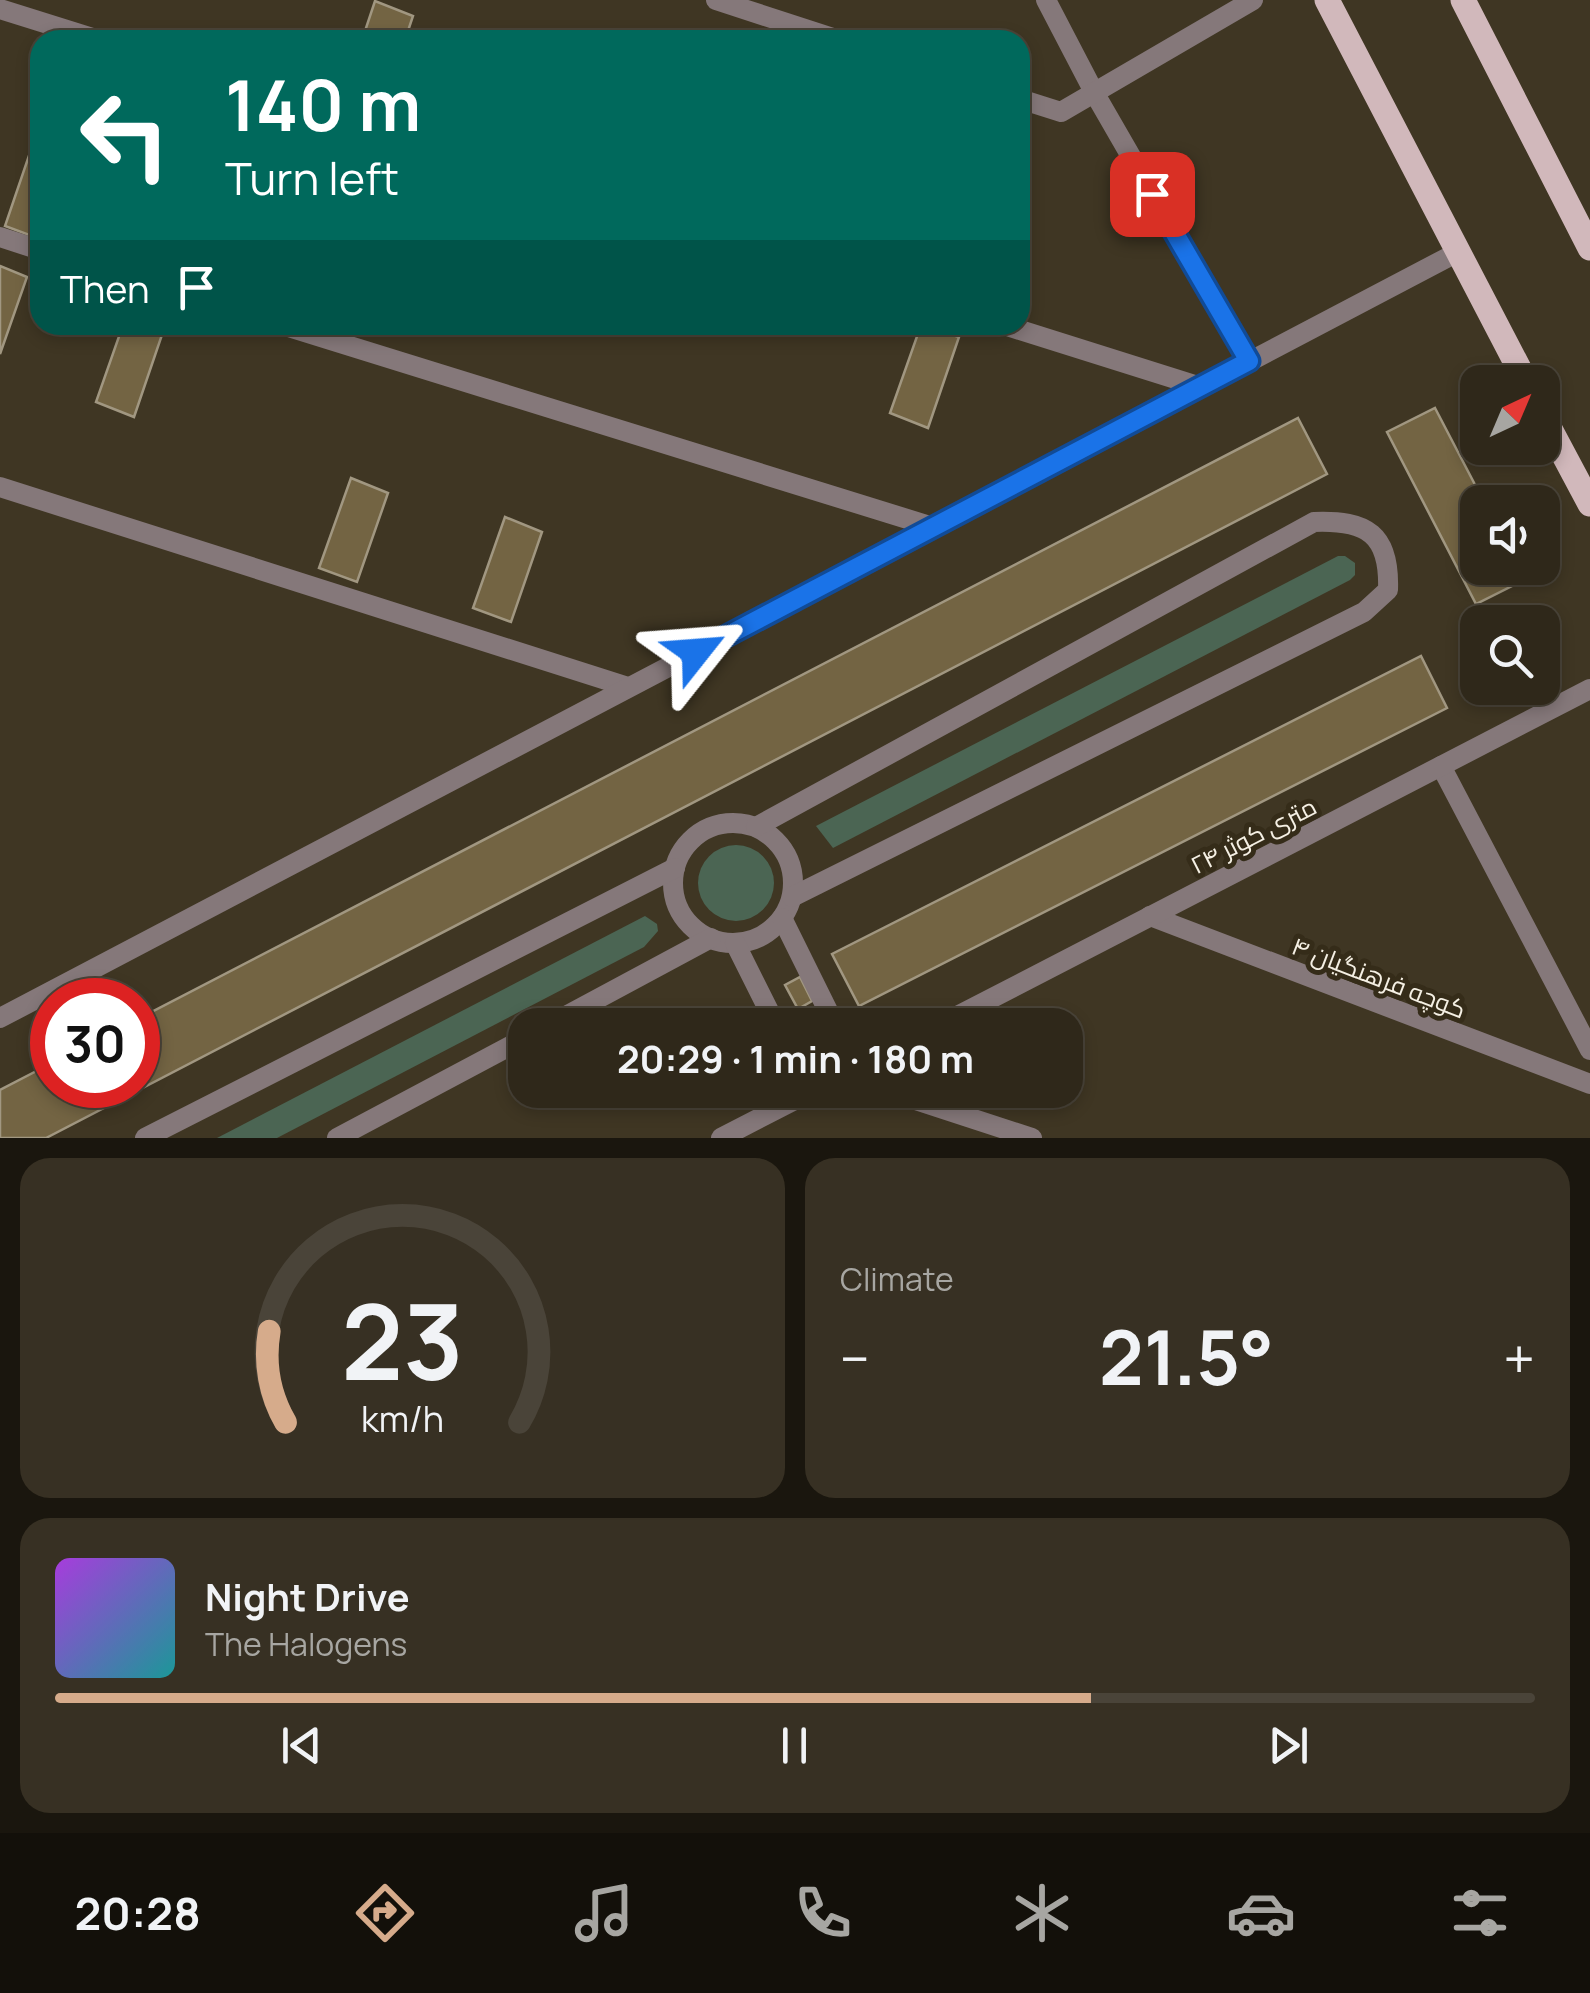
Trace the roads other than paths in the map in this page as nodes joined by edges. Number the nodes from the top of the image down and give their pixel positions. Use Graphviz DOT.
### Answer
graph roads {
  1 [pos="716,0"];
  2 [pos="1046,0"];
  3 [pos="1253,0"];
  4 [pos="1327,0"];
  5 [pos="1463,0"];
  6 [pos="0,9"];
  7 [pos="67,30"];
  8 [pos="808,30"];
  9 [pos="1094,94"];
  10 [pos="1030,102"];
  11 [pos="0,238"];
  12 [pos="30,247"];
  13 [pos="1590,248"];
  14 [pos="1458,252"];
  15 [pos="1030,333"];
  16 [pos="314,335"];
  17 [pos="1249,361"];
  18 [pos="1517,365"];
  19 [pos="1200,387"];
  20 [pos="1560,448"];
  21 [pos="0,486"];
  22 [pos="1590,504"];
  23 [pos="934,527"];
  24 [pos="628,688"];
  25 [pos="1590,689"];
  26 [pos="1441,766"];
  27 [pos="756,827"];
  28 [pos="675,868"];
  29 [pos="792,897"];
  30 [pos="1150,916"];
  31 [pos="782,918"];
  32 [pos="711,938"];
  33 [pos="735,943"];
  34 [pos="580,1008"];
  35 [pos="768,1008"];
  36 [pos="827,1008"];
  37 [pos="973,1008"];
  38 [pos="0,1018"];
  39 [pos="508,1047"];
  40 [pos="1590,1050"];
  41 [pos="1590,1084"];
  42 [pos="778,1108"];
  43 [pos="940,1108"];
  44 [pos="145,1138"];
  45 [pos="337,1138"];
  46 [pos="721,1138"];
  47 [pos="1032,1138"];
  1 -- 8 [label="street"];
  2 -- 9 [label="street"];
  3 -- 9 [label="street"];
  4 -- 14 [label="main road"];
  5 -- 13 [label="main road"];
  6 -- 7 [label="street"];
  9 -- 10 [label="street"];
  9 -- 17 [label="street"];
  11 -- 12 [label="street"];
  14 -- 17 [label="street"];
  14 -- 18 [label="main road"];
  15 -- 19 [label="street"];
  16 -- 23 [label="street"];
  17 -- 19 [label="street"];
  19 -- 23 [label="street"];
  20 -- 22 [label="main road"];
  21 -- 24 [label="street"];
  23 -- 24 [label="street"];
  24 -- 38 [label="street"];
  25 -- 26 [label="street, ۲۴ متری کوثر"];
  26 -- 30 [label="street, ۲۴ متری کوثر"];
  26 -- 40 [label="street"];
  27 -- 28 [label="street"];
  27 -- 29 [label="street"];
  27 -- 29 [label="street"];
  28 -- 32 [label="street"];
  28 -- 44 [label="street"];
  29 -- 31 [label="street"];
  30 -- 37 [label="street, ۲۴ متری کوثر"];
  30 -- 41 [label="street, کوچه فرهنگیان ۴"];
  31 -- 33 [label="street"];
  31 -- 36 [label="street"];
  32 -- 33 [label="street"];
  32 -- 34 [label="street"];
  33 -- 35 [label="street"];
  39 -- 45 [label="street"];
  42 -- 46 [label="street"];
  43 -- 47 [label="street"];
}
